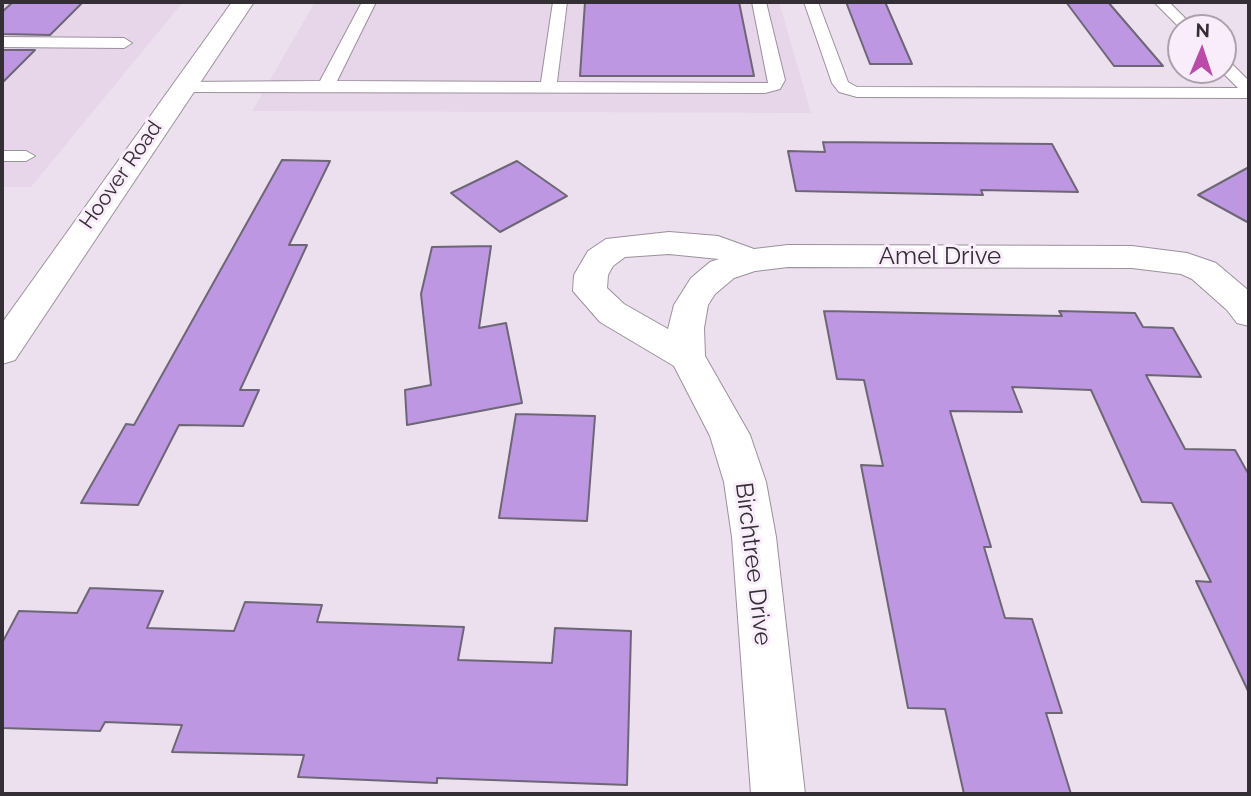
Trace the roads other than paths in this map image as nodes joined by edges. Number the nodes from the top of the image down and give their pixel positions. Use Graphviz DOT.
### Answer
graph roads {
  1 [pos="243,2"];
  2 [pos="369,2"];
  3 [pos="560,2"];
  4 [pos="758,2"];
  5 [pos="811,2"];
  6 [pos="2,42"];
  7 [pos="124,43"];
  8 [pos="326,86"];
  9 [pos="182,87"];
  10 [pos="548,88"];
  11 [pos="1249,91"];
  12 [pos="2,156"];
  13 [pos="26,156"];
  14 [pos="752,260"];
  15 [pos="691,305"];
  16 [pos="1249,314"];
  17 [pos="2,350"];
  18 [pos="687,356"];
  19 [pos="778,794"];
  1 -- 9 [label="street, Hoover Road"];
  2 -- 8 [label="lane"];
  3 -- 10 [label="lane"];
  4 -- 10 [label="lane"];
  5 -- 11 [label="lane"];
  6 -- 7 [label="lane"];
  8 -- 9 [label="lane"];
  8 -- 10 [label="lane"];
  9 -- 17 [label="street, Hoover Road"];
  12 -- 13 [label="lane"];
  14 -- 15 [label="street, Amel Drive"];
  14 -- 16 [label="street, Amel Drive"];
  14 -- 18 [label="street"];
  15 -- 18 [label="street, Birchtree Drive"];
  18 -- 19 [label="street, Birchtree Drive"];
}
